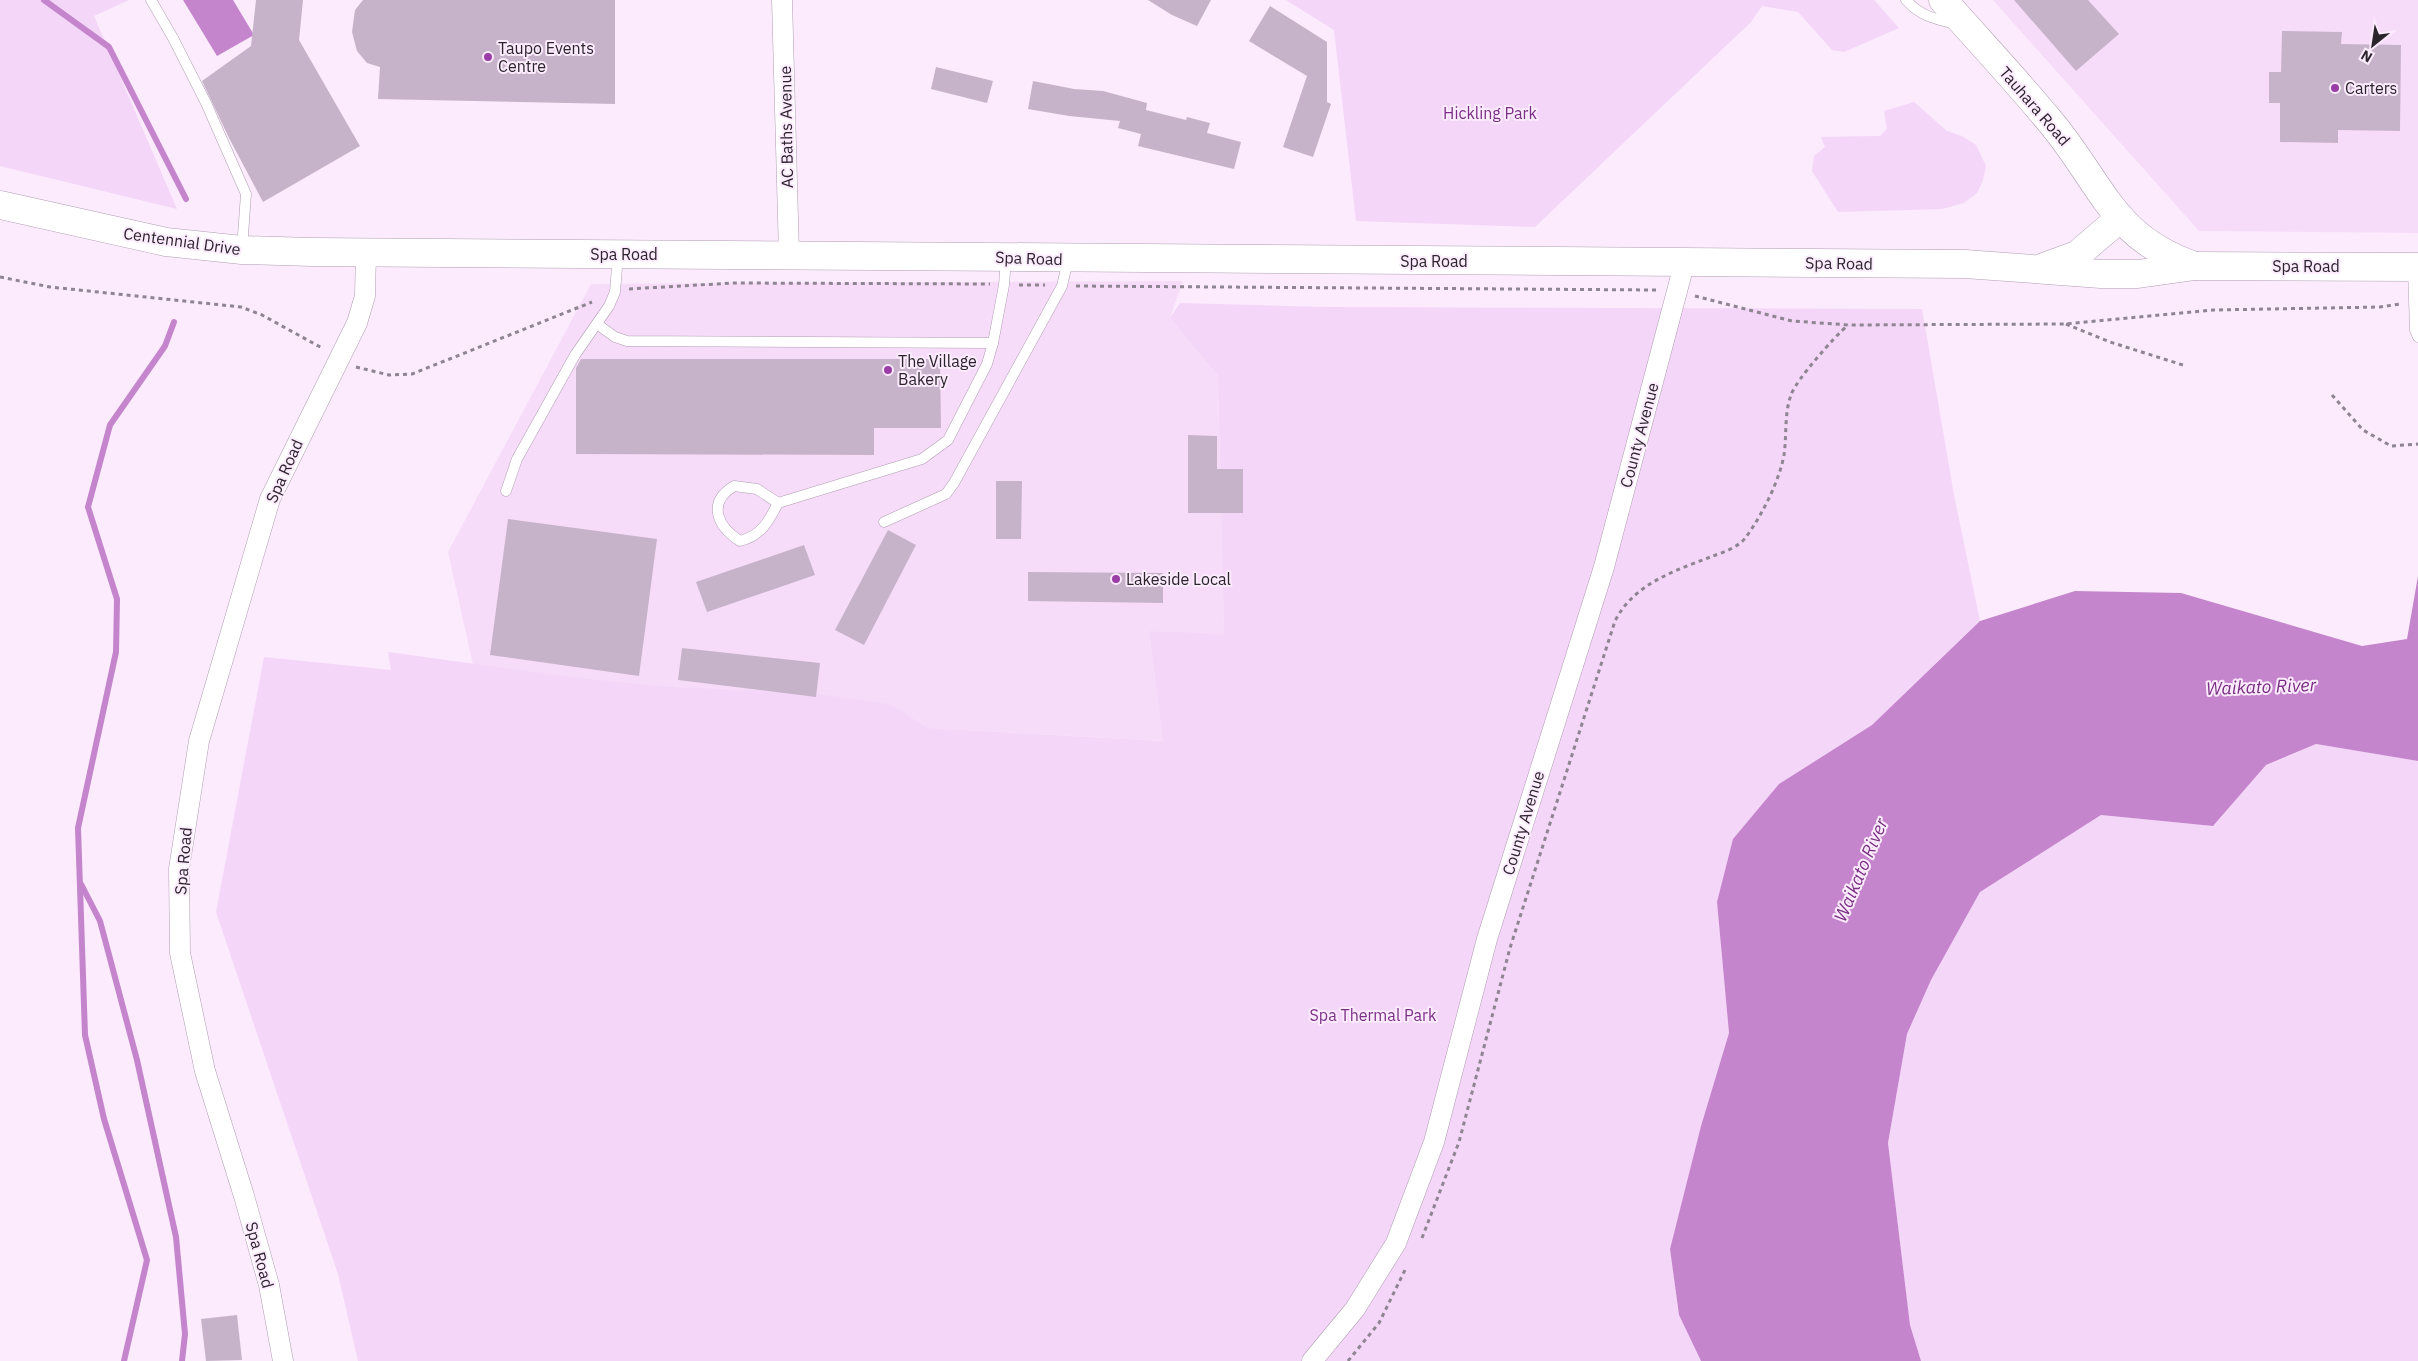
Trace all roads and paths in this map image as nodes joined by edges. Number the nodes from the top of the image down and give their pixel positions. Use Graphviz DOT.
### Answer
graph roads {
  1 [pos="151,0"];
  2 [pos="782,0"];
  3 [pos="1906,0"];
  4 [pos="1943,0"];
  5 [pos="1966,26"];
  6 [pos="0,205"];
  7 [pos="2119,218"];
  8 [pos="242,250"];
  9 [pos="366,252"];
  10 [pos="618,254"];
  11 [pos="789,255"];
  12 [pos="1006,258"];
  13 [pos="1068,260"];
  14 [pos="1680,261"];
  15 [pos="2194,266"];
  16 [pos="2415,267"];
  17 [pos="2038,269"];
  18 [pos="0,277"];
  19 [pos="1689,295"];
  20 [pos="2398,305"];
  21 [pos="597,324"];
  22 [pos="2065,324"];
  23 [pos="1848,325"];
  24 [pos="2418,337"];
  25 [pos="993,342"];
  26 [pos="329,352"];
  27 [pos="2186,366"];
  28 [pos="2332,395"];
  29 [pos="2418,444"];
  30 [pos="506,491"];
  31 [pos="778,503"];
  32 [pos="884,522"];
  33 [pos="1420,1241"];
  34 [pos="1408,1266"];
  35 [pos="283,1361"];
  36 [pos="1312,1361"];
  37 [pos="1348,1361"];
  1 -- 8 [label="lane"];
  2 -- 11 [label="street, AC Baths Avenue"];
  3 -- 5 [label="lane"];
  4 -- 5 [label="main road, Tauhara Road"];
  5 -- 7 [label="main road, Tauhara Road"];
  6 -- 8 [label="main road, Centennial Drive"];
  7 -- 15 [label="main road, Spa Road"];
  7 -- 17 [label="main road, Spa Road"];
  8 -- 9 [label="main road, Centennial Drive"];
  9 -- 10 [label="main road, Spa Road"];
  9 -- 35 [label="street, Spa Road"];
  10 -- 11 [label="main road, Spa Road"];
  10 -- 21 [label="lane"];
  11 -- 12 [label="main road, Spa Road"];
  12 -- 13 [label="main road, Spa Road"];
  12 -- 25 [label="lane"];
  13 -- 14 [label="main road, Spa Road"];
  13 -- 32 [label="lane"];
  14 -- 17 [label="main road, Spa Road"];
  14 -- 36 [label="street, County Avenue"];
  15 -- 16 [label="main road, Spa Road"];
  15 -- 17 [label="main road, Spa Road"];
  16 -- 24 [label="lane"];
  18 -- 26 [label="path"];
  19 -- 23 [label="path"];
  20 -- 22 [label="path"];
  21 -- 25 [label="lane"];
  21 -- 30 [label="lane"];
  22 -- 23 [label="path"];
  22 -- 27 [label="path"];
  23 -- 33 [label="path"];
  25 -- 31 [label="lane"];
  28 -- 29 [label="path"];
  31 -- 31 [label="lane"];
  34 -- 37 [label="path"];
}
